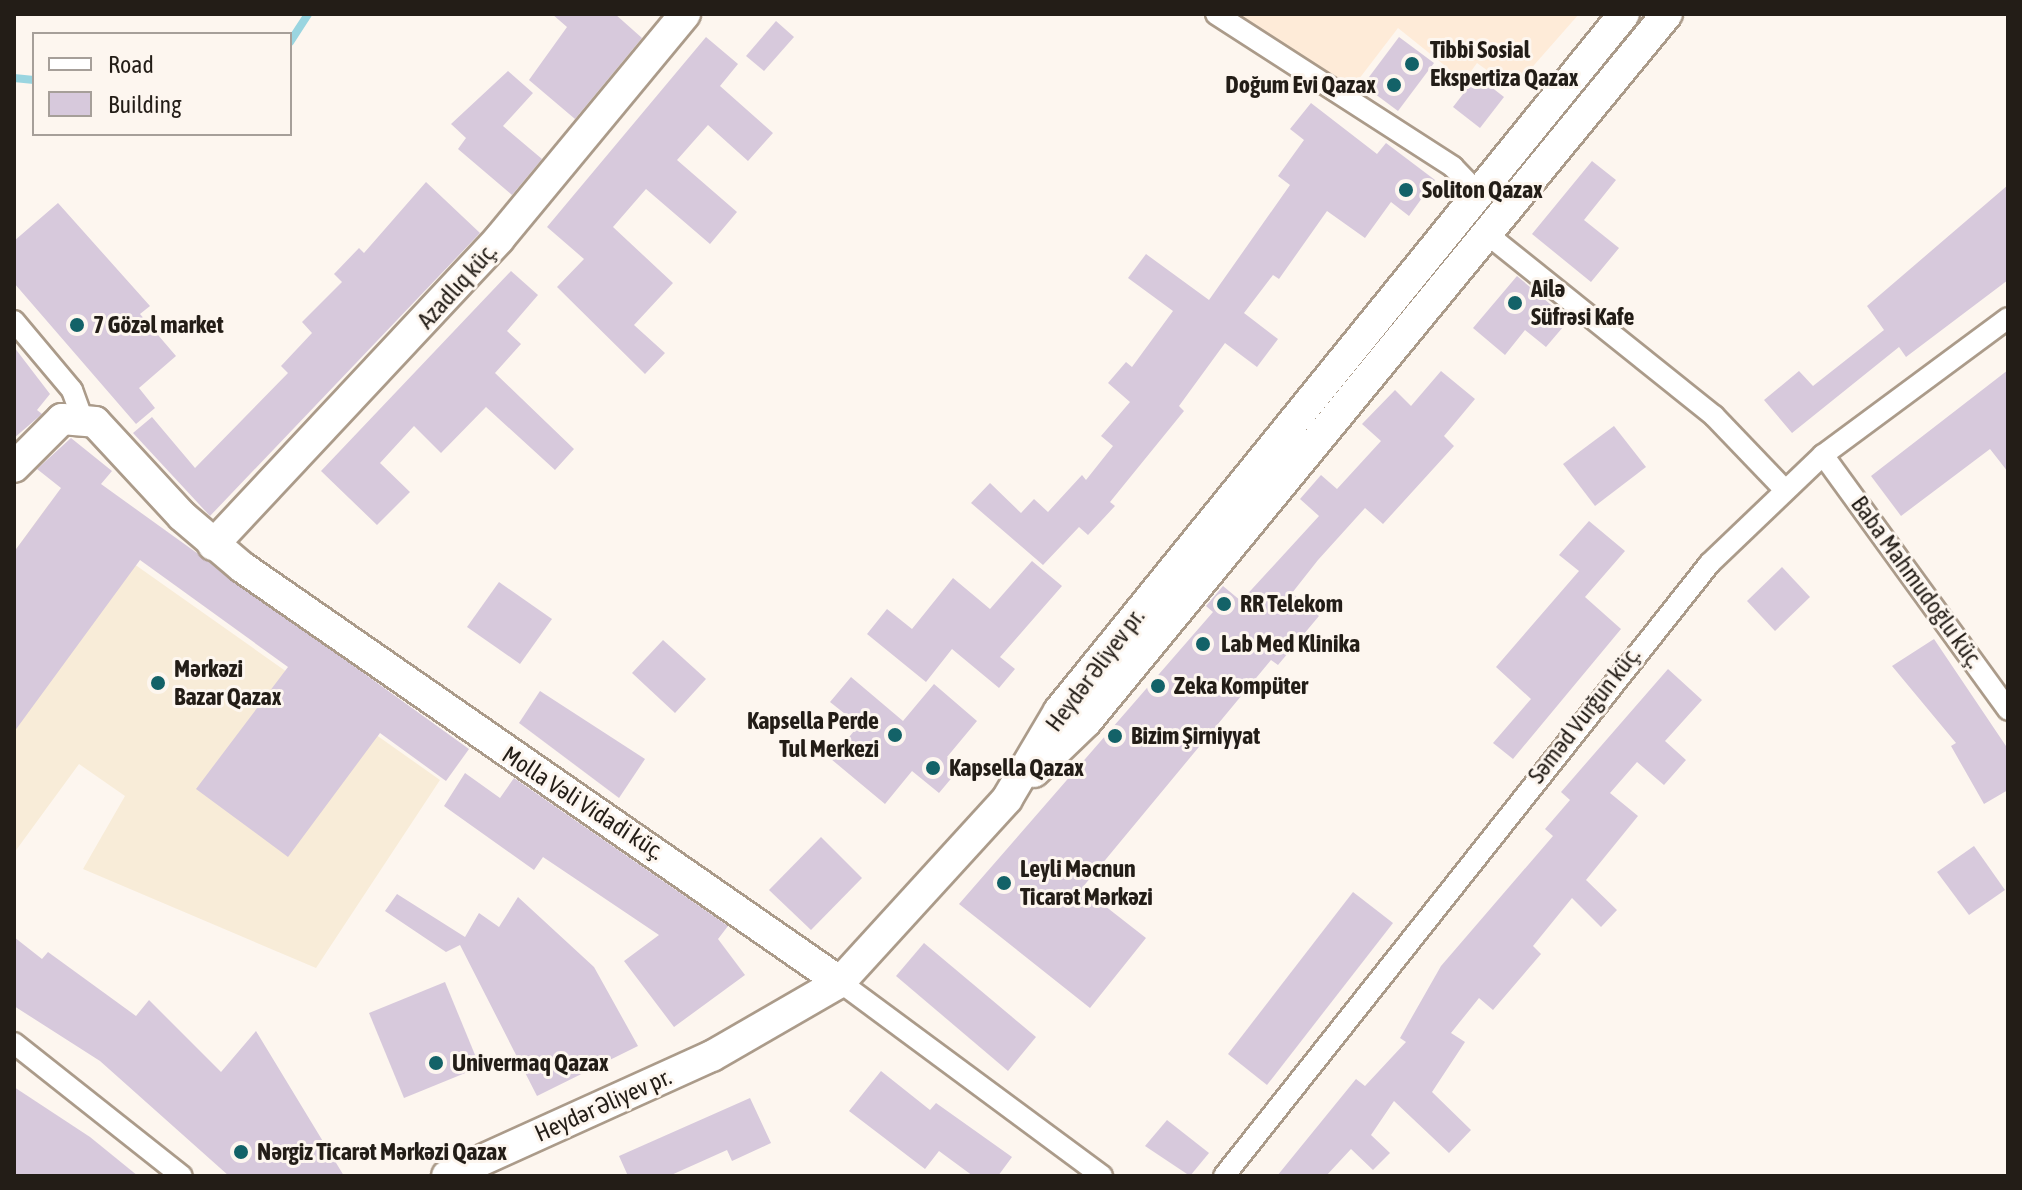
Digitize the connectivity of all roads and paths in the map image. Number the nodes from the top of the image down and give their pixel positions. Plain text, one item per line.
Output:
1 (685, 14) edge
2 (1216, 14) edge
3 (1624, 14) edge
4 (1667, 14) edge
5 (1478, 193) junction
6 (1496, 223) junction
7 (2008, 318) edge
8 (14, 321) edge
9 (81, 415) junction
10 (1823, 455) junction
11 (14, 467) edge
12 (1784, 489) junction
13 (213, 545) junction
14 (2008, 710) edge
15 (1007, 799) junction
16 (840, 982) junction
17 (14, 1043) edge
18 (182, 1176) edge
19 (447, 1176) edge
20 (1102, 1176) edge
21 (1224, 1176) edge

1 - 13 main road, Azadlıq küç.
2 - 5 street
3 - 5 main road, Heydər Əliyev pr.
4 - 6 main road
5 - 6 main road
5 - 15 main road, Heydər Əliyev pr.
6 - 12 street
6 - 15 main road
7 - 10 street, Səməd Vurğun küç.
8 - 9 street
9 - 11 main road
9 - 13 main road, Molla Vəli Vidadi küç.
10 - 12 street, Səməd Vurğun küç.
10 - 14 street, Baba Mahmudoğlu küç.
12 - 21 street, Səməd Vurğun küç.
13 - 16 main road, Molla Vəli Vidadi küç.
15 - 16 main road, Heydər Əliyev pr.
16 - 19 main road, Heydər Əliyev pr.
16 - 20 street, Molla Vəli Vidadi küç.
17 - 18 street

